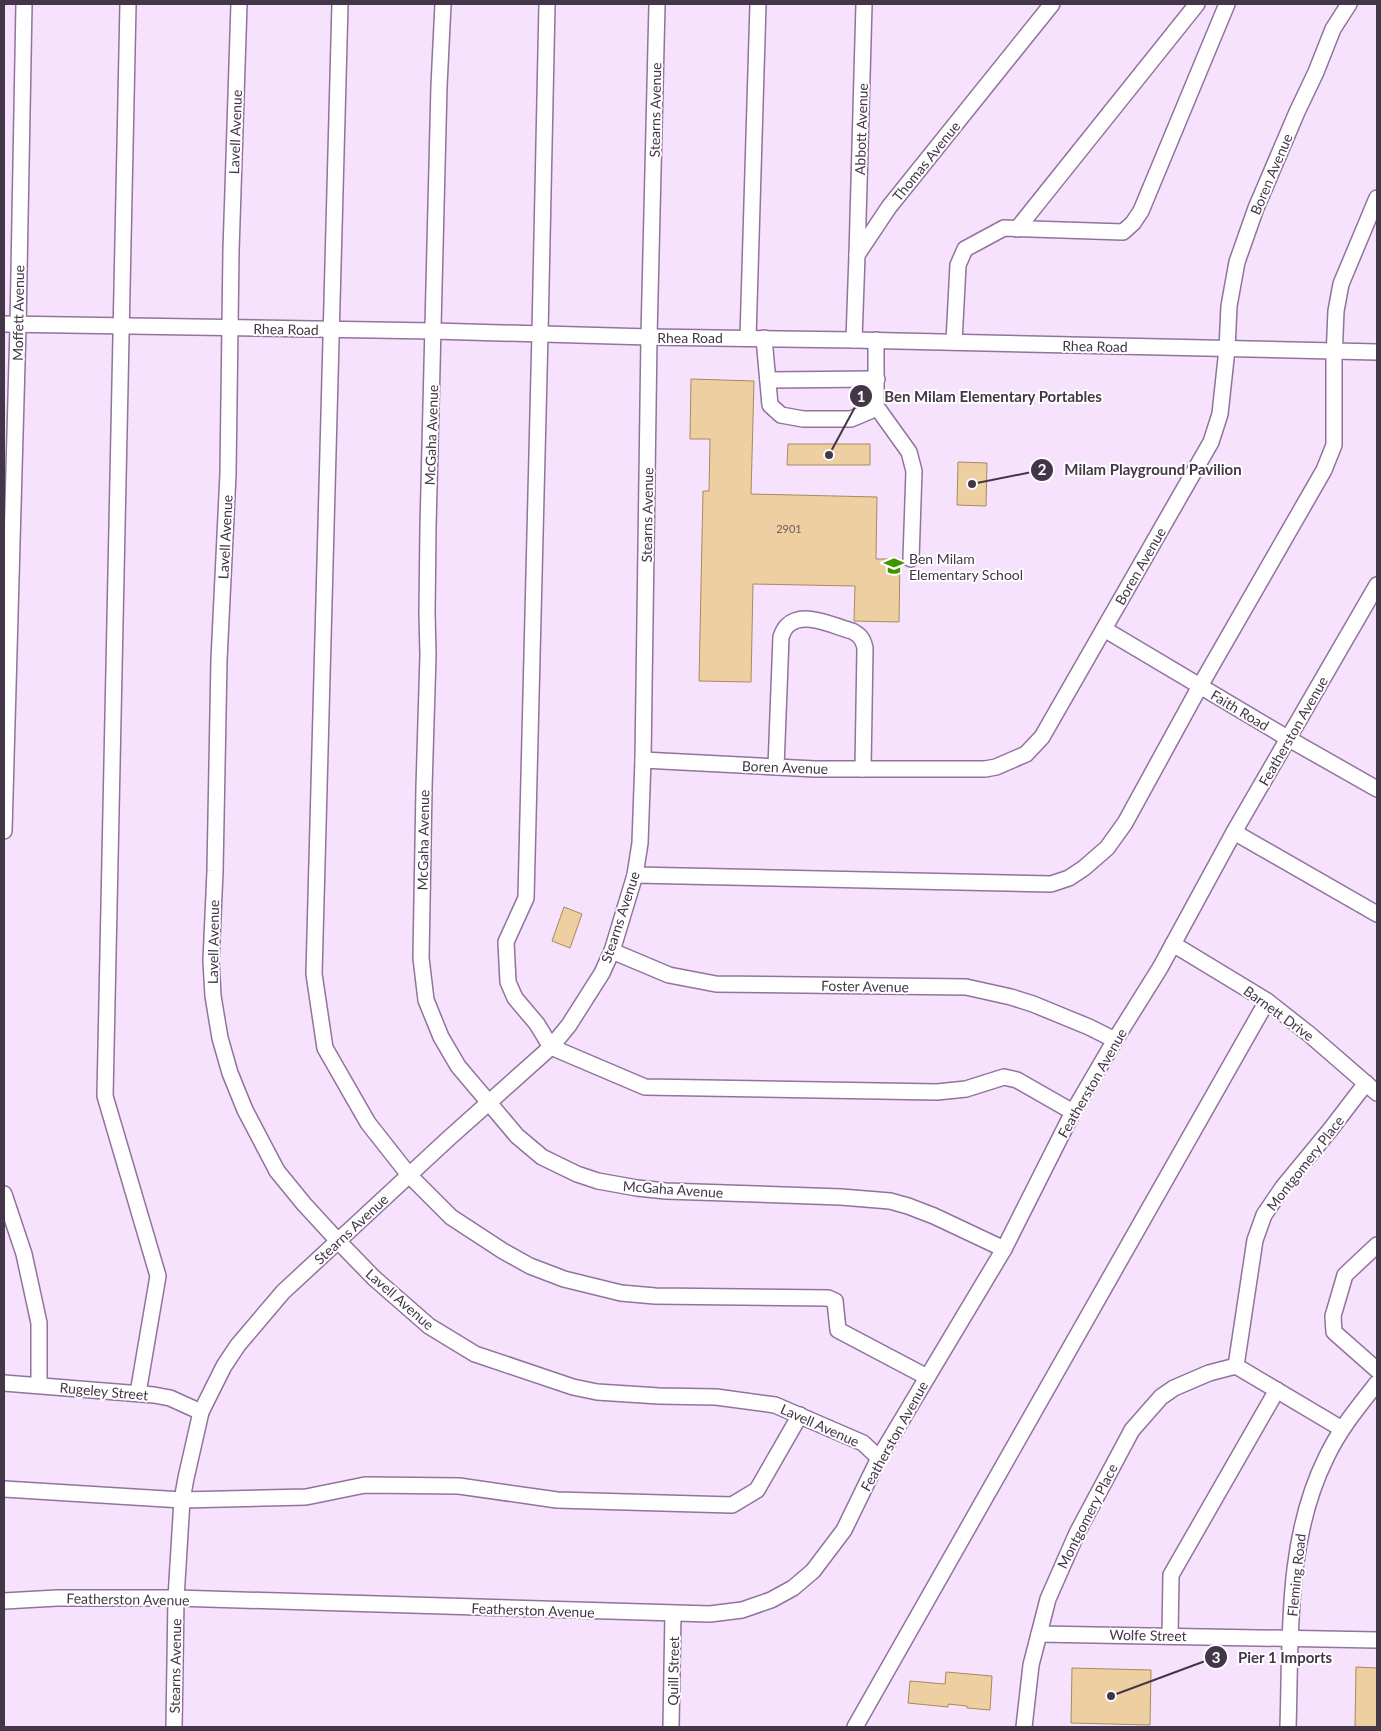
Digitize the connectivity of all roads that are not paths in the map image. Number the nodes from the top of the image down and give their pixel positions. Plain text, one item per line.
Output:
1 (24, 4) edge
2 (128, 4) edge
3 (239, 4) edge
4 (340, 4) edge
5 (443, 4) edge
6 (547, 4) edge
7 (657, 4) edge
8 (758, 4) edge
9 (864, 4) edge
10 (1052, 4) edge
11 (1197, 4) edge
12 (1227, 4) edge
13 (1349, 4) edge
14 (1377, 198) edge
15 (1017, 229) junction
16 (857, 255) junction
17 (11, 325) edge
18 (122, 326) junction
19 (231, 328) junction
20 (332, 329) junction
21 (433, 331) junction
22 (540, 334) junction
23 (649, 337) junction
24 (748, 338) junction
25 (764, 338) junction
26 (854, 340) junction
27 (876, 340) junction
28 (954, 342) junction
29 (1227, 349) junction
30 (1334, 351) junction
31 (1377, 352) edge
32 (768, 380) junction
33 (877, 380) junction
34 (876, 406) junction
35 (911, 560) dead end
36 (1377, 585) edge
37 (1104, 629) junction
38 (1200, 686) junction
39 (1289, 739) junction
40 (643, 760) junction
41 (776, 768) junction
42 (862, 769) junction
43 (1377, 788) edge
44 (4, 831) edge
45 (1234, 832) junction
46 (635, 874) junction
47 (1377, 914) edge
48 (1173, 944) junction
49 (612, 951) junction
50 (1267, 1001) junction
51 (1114, 1040) junction
52 (551, 1047) junction
53 (1372, 1088) edge
54 (489, 1104) junction
55 (1073, 1112) junction
56 (409, 1175) junction
57 (4, 1194) edge
58 (338, 1241) junction
59 (1377, 1245) edge
60 (1004, 1249) junction
61 (1236, 1366) junction
62 (1377, 1370) edge
63 (927, 1377) junction
64 (4, 1383) edge
65 (1377, 1383) edge
66 (39, 1385) junction
67 (1276, 1390) junction
68 (138, 1394) junction
69 (202, 1412) junction
70 (800, 1415) junction
71 (1342, 1429) junction
72 (879, 1458) junction
73 (4, 1489) edge
74 (182, 1500) junction
75 (176, 1598) junction
76 (4, 1600) edge
77 (673, 1614) junction
78 (1038, 1634) junction
79 (1170, 1636) junction
80 (1291, 1638) junction
81 (1377, 1640) edge
82 (174, 1727) edge
83 (672, 1727) edge
84 (855, 1727) edge
85 (1024, 1727) edge
86 (1288, 1727) edge

1 - 17 street, Moffett Avenue
2 - 18 street
3 - 19 street, Lavell Avenue
4 - 20 street
5 - 21 street, McGaha Avenue
6 - 22 street
7 - 23 street, Stearns Avenue
8 - 24 street
9 - 16 street, Abbott Avenue
10 - 16 street, Thomas Avenue
11 - 15 street
12 - 15 street
13 - 29 street, Boren Avenue
14 - 30 street
15 - 28 street
16 - 26 street
17 - 18 street, Rhea Road
17 - 44 street, Moffett Avenue
18 - 19 street, Rhea Road
18 - 68 street
19 - 20 street, Rhea Road
19 - 58 street, Lavell Avenue
20 - 21 street, Rhea Road
20 - 56 street
21 - 22 street, Rhea Road
21 - 54 street, McGaha Avenue
22 - 23 street, Rhea Road
22 - 52 street
23 - 24 street, Rhea Road
23 - 40 street, Stearns Avenue
24 - 25 street, Rhea Road
25 - 26 street, Rhea Road
25 - 32 street
26 - 27 street, Rhea Road
27 - 28 street, Rhea Road
27 - 33 street
28 - 29 street, Rhea Road
29 - 30 street, Rhea Road
29 - 37 street, Boren Avenue
30 - 31 street, Rhea Road
30 - 38 street
32 - 33 street
32 - 34 street
33 - 34 street
34 - 35 street
36 - 39 street, Featherston Avenue
37 - 38 street, Faith Road
37 - 42 street, Boren Avenue
38 - 39 street, Faith Road
38 - 46 street
39 - 43 street, Faith Road
39 - 45 street, Featherston Avenue
40 - 41 street, Boren Avenue
40 - 46 street, Stearns Avenue
41 - 42 street, Boren Avenue
41 - 42 street
45 - 47 street
45 - 48 street, Featherston Avenue
46 - 49 street, Stearns Avenue
48 - 50 street, Barnett Drive
48 - 51 street, Featherston Avenue
49 - 51 street, Foster Avenue
49 - 52 street, Stearns Avenue
50 - 53 street, Barnett Drive
50 - 84 street
51 - 55 street, Featherston Avenue
52 - 54 street, Stearns Avenue
52 - 55 street
53 - 61 street, Montgomery Place
54 - 56 street, Stearns Avenue
54 - 60 street, McGaha Avenue
55 - 60 street, Featherston Avenue
56 - 58 street, Stearns Avenue
56 - 63 street
57 - 66 street
58 - 69 street, Stearns Avenue
58 - 70 street, Lavell Avenue
59 - 62 street
60 - 63 street, Featherston Avenue
61 - 67 street
61 - 78 street, Montgomery Place
63 - 72 street, Featherston Avenue
64 - 66 street, Rugeley Street
65 - 71 street, Fleming Road
66 - 68 street, Rugeley Street
67 - 71 street
67 - 79 street
68 - 69 street, Rugeley Street
69 - 74 street, Stearns Avenue
70 - 72 street, Lavell Avenue
70 - 74 street
71 - 80 street, Fleming Road
72 - 77 street, Featherston Avenue
73 - 74 street
74 - 75 street, Stearns Avenue
75 - 76 street, Featherston Avenue
75 - 77 street, Featherston Avenue
75 - 82 street, Stearns Avenue
77 - 83 street, Quill Street
78 - 79 street, Wolfe Street
78 - 85 street, Montgomery Place
79 - 80 street, Wolfe Street
80 - 81 street, Wolfe Street
80 - 86 street, Fleming Road

